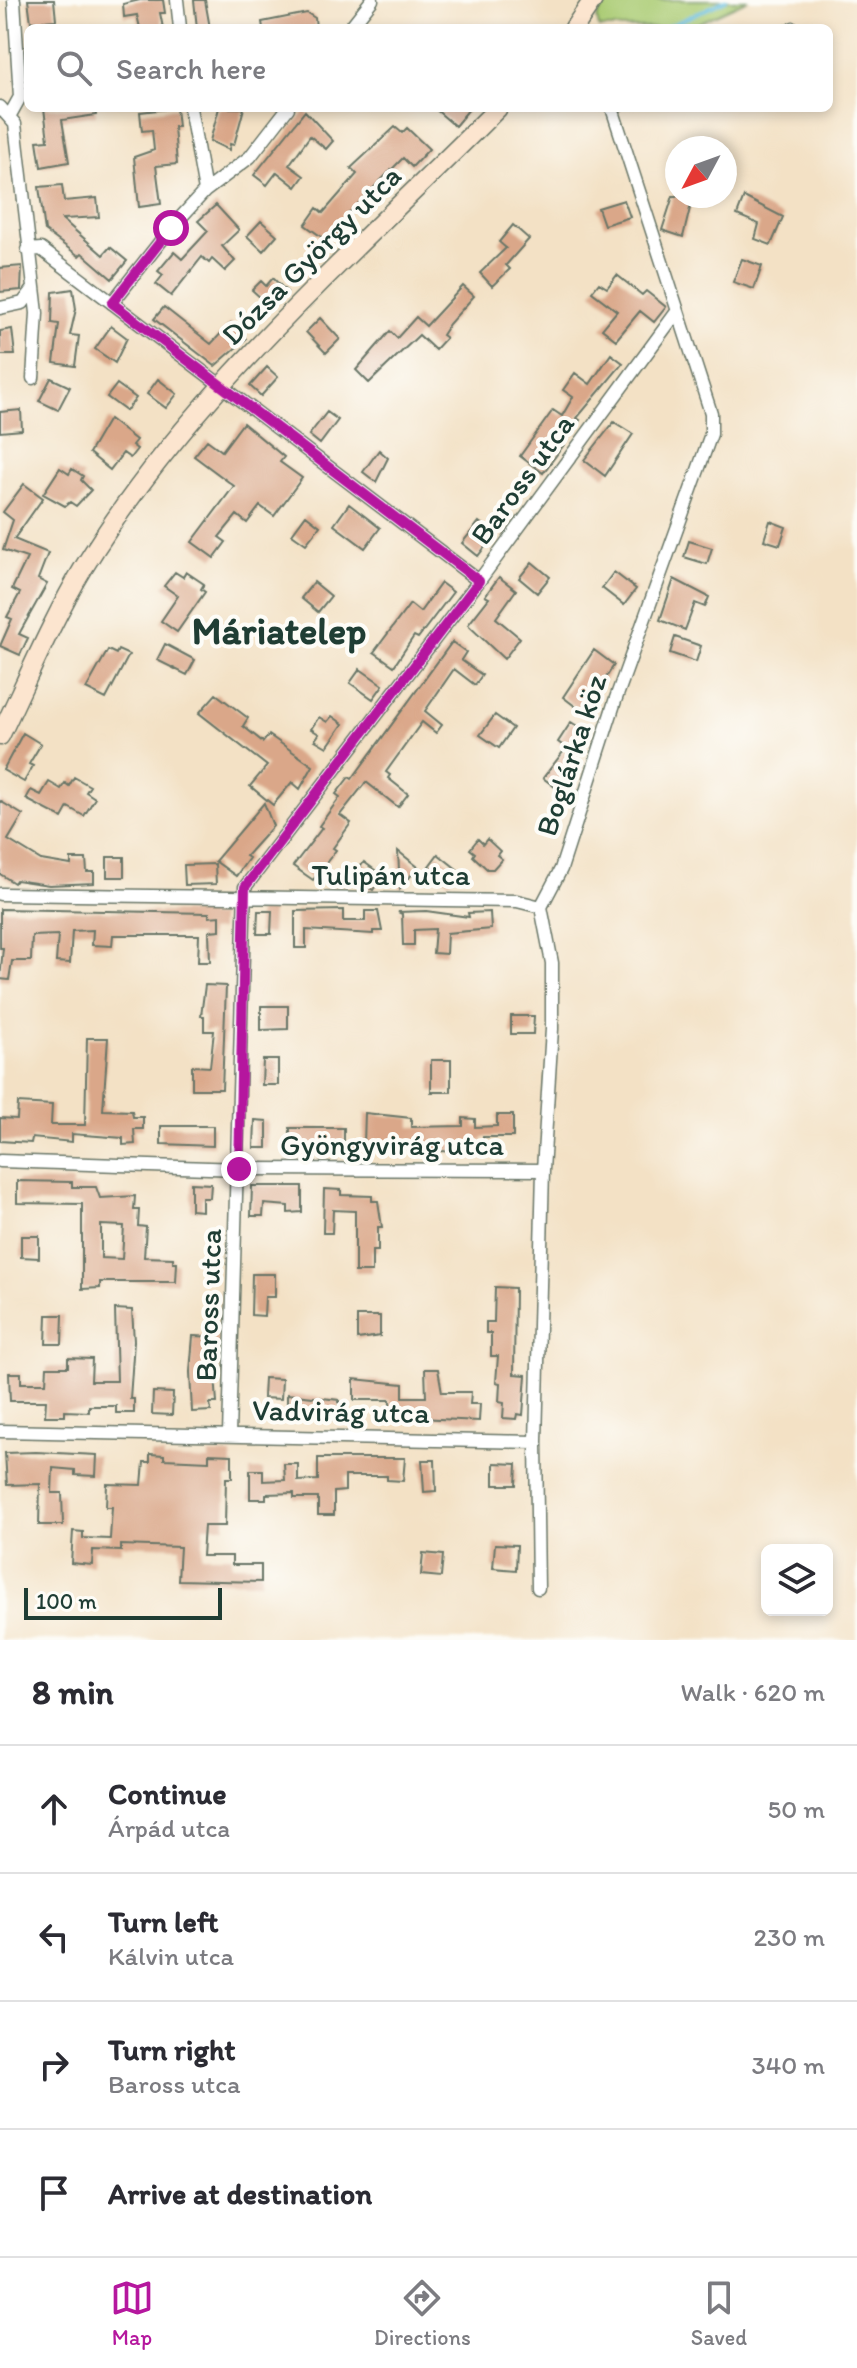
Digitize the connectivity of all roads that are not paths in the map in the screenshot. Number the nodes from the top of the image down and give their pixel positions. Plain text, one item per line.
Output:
1 (14, 0) edge
2 (177, 0) edge
3 (372, 0) edge
4 (180, 24) edge
5 (353, 24) edge
6 (5, 111) edge
7 (191, 112) edge
8 (285, 112) edge
9 (494, 112) edge
10 (613, 112) edge
11 (205, 191) junction
12 (28, 250) junction
13 (32, 291) junction
14 (112, 303) junction
15 (0, 308) edge
16 (676, 313) junction
17 (33, 378) dead end
18 (222, 384) junction
19 (479, 581) junction
20 (0, 736) edge
21 (0, 894) edge
22 (247, 899) junction
23 (541, 907) junction
24 (0, 1161) edge
25 (239, 1169) junction
26 (543, 1170) junction
27 (0, 1431) edge
28 (229, 1435) junction
29 (536, 1442) junction
30 (538, 1588) dead end

1 - 6 street
2 - 4 street
3 - 5 street
6 - 12 street
7 - 11 street
8 - 11 street
9 - 18 main road, Dózsa György utca
10 - 16 street, Boglárka köz
11 - 14 street
12 - 13 street
12 - 14 street
13 - 15 street
13 - 17 street
14 - 18 street
16 - 19 street, Baross utca
16 - 23 street, Boglárka köz
18 - 19 street
18 - 20 main road, Dózsa György utca
19 - 22 street, Baross utca
21 - 22 street, Tulipán utca
22 - 23 street, Tulipán utca
22 - 25 street, Baross utca
23 - 26 street
24 - 25 street, Gyöngyvirág utca
25 - 26 street, Gyöngyvirág utca
25 - 28 street, Baross utca
26 - 29 street
27 - 28 street, Vadvirág utca
28 - 29 street, Vadvirág utca
29 - 30 street

